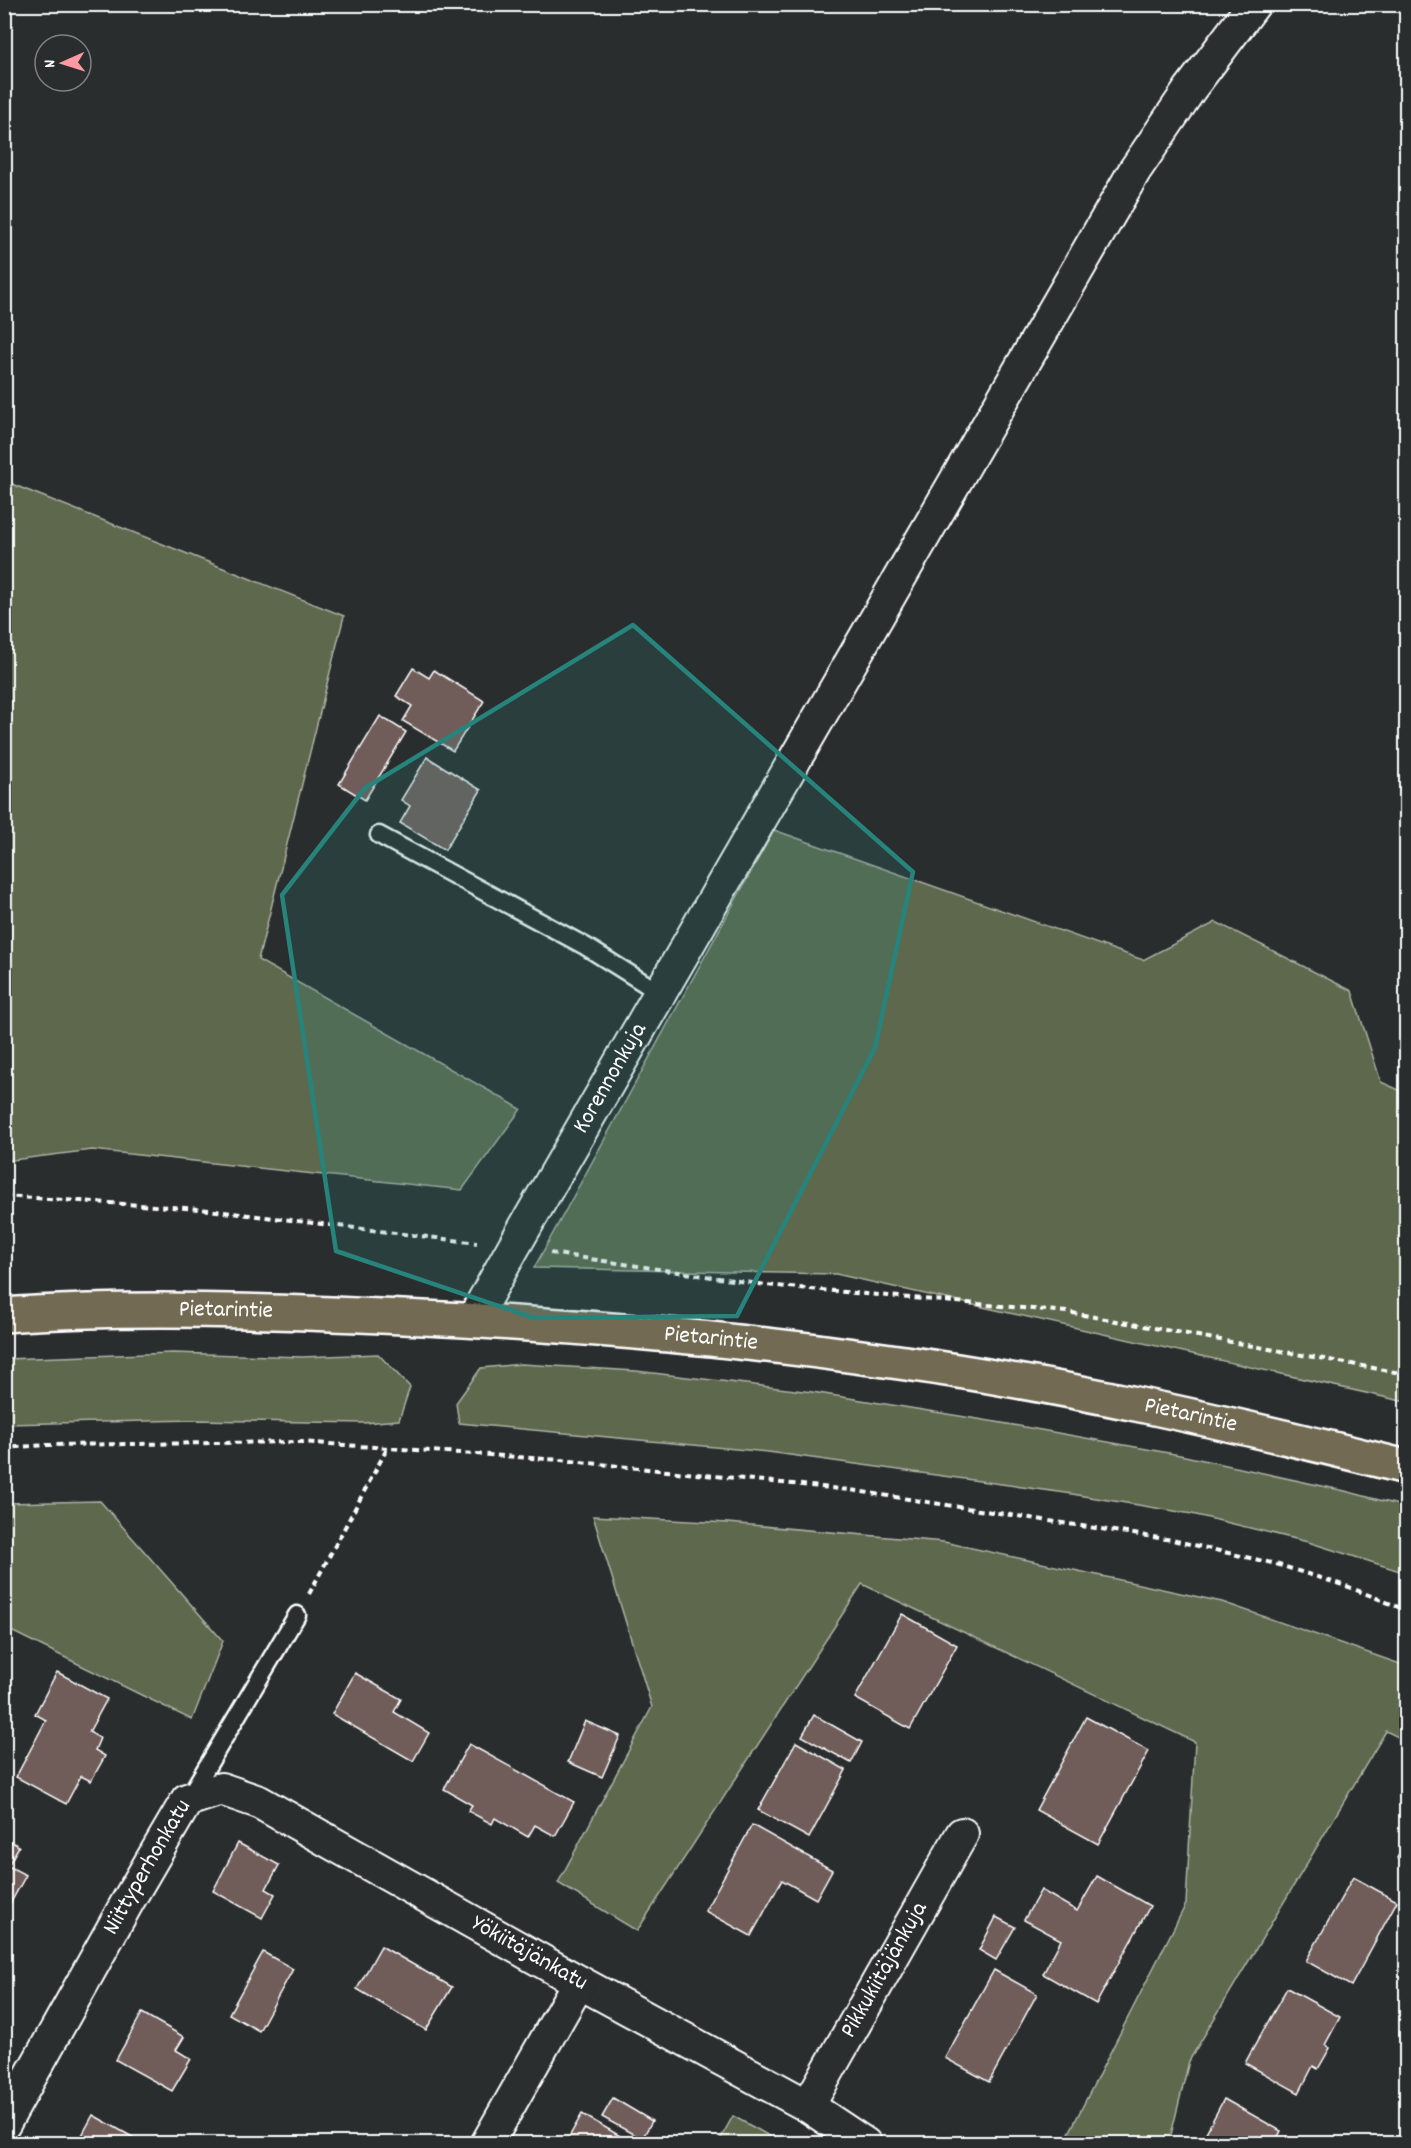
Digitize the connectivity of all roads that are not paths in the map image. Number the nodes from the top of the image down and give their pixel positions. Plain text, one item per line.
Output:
1 (1254, 4) edge
2 (380, 835) dead end
3 (660, 993) junction
4 (4, 1315) edge
5 (473, 1320) junction
6 (1407, 1467) edge
7 (297, 1615) road end
8 (187, 1800) junction
9 (962, 1834) dead end
10 (579, 1982) junction
11 (808, 2106) junction
12 (4, 2124) edge
13 (488, 2144) edge
14 (865, 2144) edge

1 - 3 street, Korennonkuja
2 - 3 lane
3 - 5 street, Korennonkuja
4 - 5 main road, Pietarintie
5 - 6 main road, Pietarintie
7 - 8 lane, Niittyperhonkatu
8 - 10 street, Yökiitäjänkatu
8 - 12 street, Niittyperhonkatu
9 - 11 street, Pikkukiitäjänkuja
10 - 11 street, Yökiitäjänkatu
10 - 13 street
11 - 14 street, Yökiitäjänkatu

